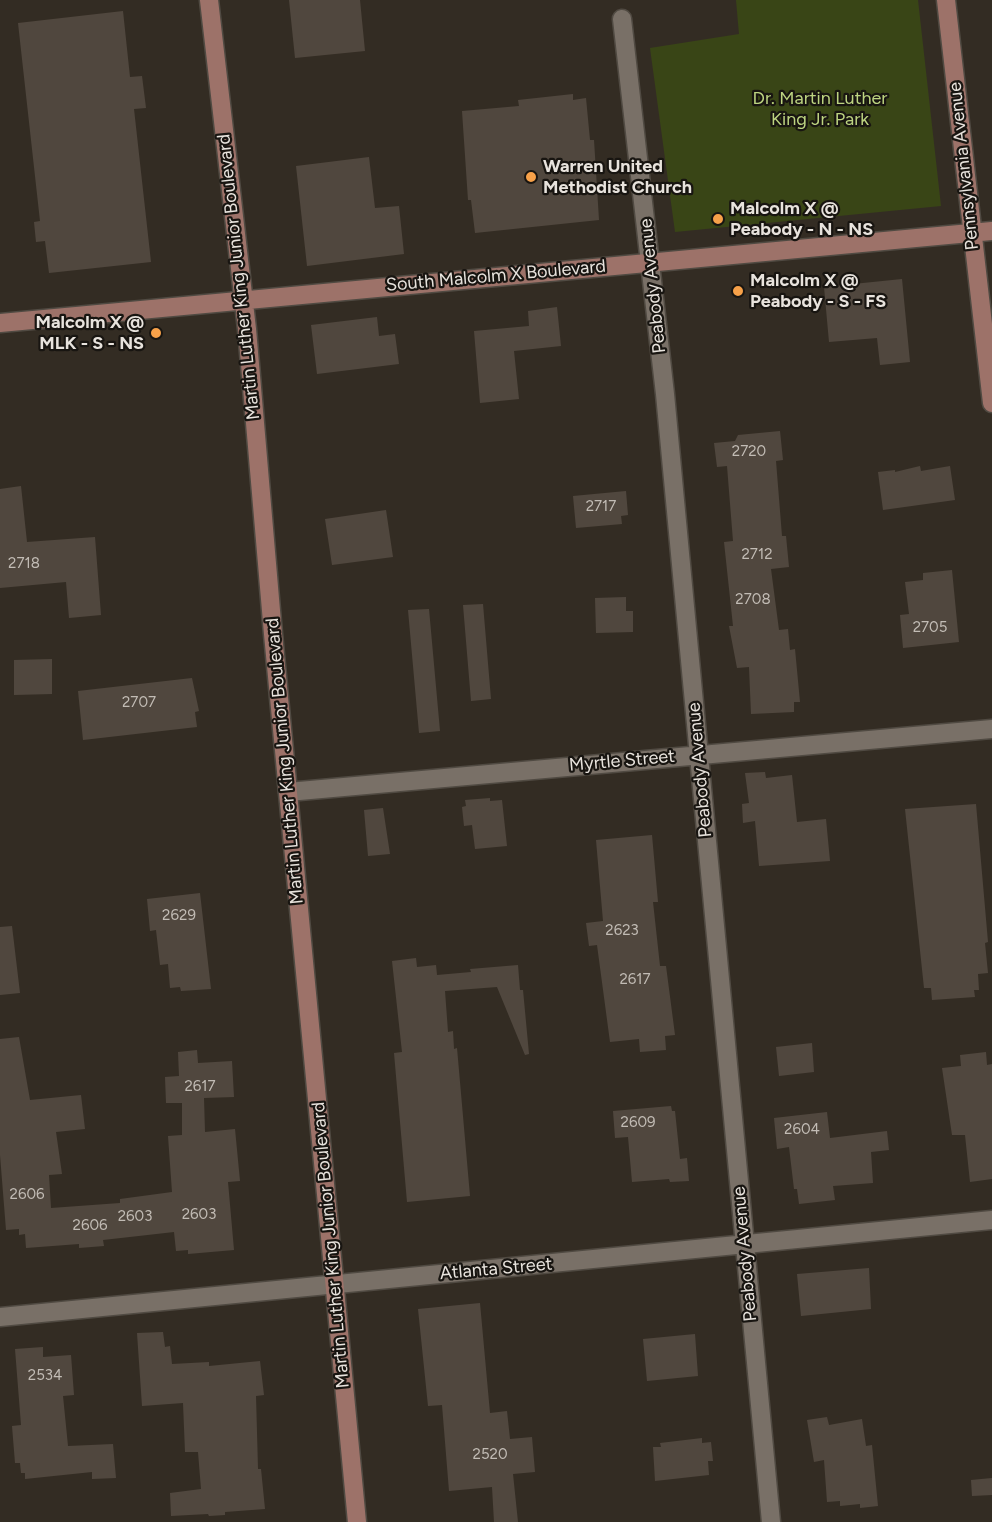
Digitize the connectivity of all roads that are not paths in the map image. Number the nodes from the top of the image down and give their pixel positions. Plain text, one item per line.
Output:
1 (208, 0) edge
2 (946, 0) edge
3 (622, 19) dead end
4 (992, 231) edge
5 (971, 233) junction
6 (651, 261) junction
7 (244, 301) junction
8 (0, 322) edge
9 (992, 403) edge
10 (992, 729) edge
11 (699, 754) junction
12 (288, 792) junction
13 (992, 1220) edge
14 (745, 1245) junction
15 (336, 1285) junction
16 (0, 1317) edge
17 (357, 1522) edge
18 (771, 1522) edge

1 - 7 main road, Martin Luther King Junior Boulevard
2 - 5 main road, Pennsylvania Avenue
3 - 6 street, Peabody Avenue
4 - 5 main road, South Malcolm X Boulevard
5 - 6 main road, South Malcolm X Boulevard
5 - 9 main road, Pennsylvania Avenue
6 - 7 main road, South Malcolm X Boulevard
6 - 11 street, Peabody Avenue
7 - 8 main road, South Malcolm X Boulevard
7 - 12 main road, Martin Luther King Junior Boulevard
10 - 11 street, Myrtle Street
11 - 12 street, Myrtle Street
11 - 14 street, Peabody Avenue
12 - 15 main road, Martin Luther King Junior Boulevard
13 - 14 street, Atlanta Street
14 - 15 street, Atlanta Street
14 - 18 street, Peabody Avenue
15 - 16 street, Atlanta Street
15 - 17 main road, Martin Luther King Junior Boulevard

